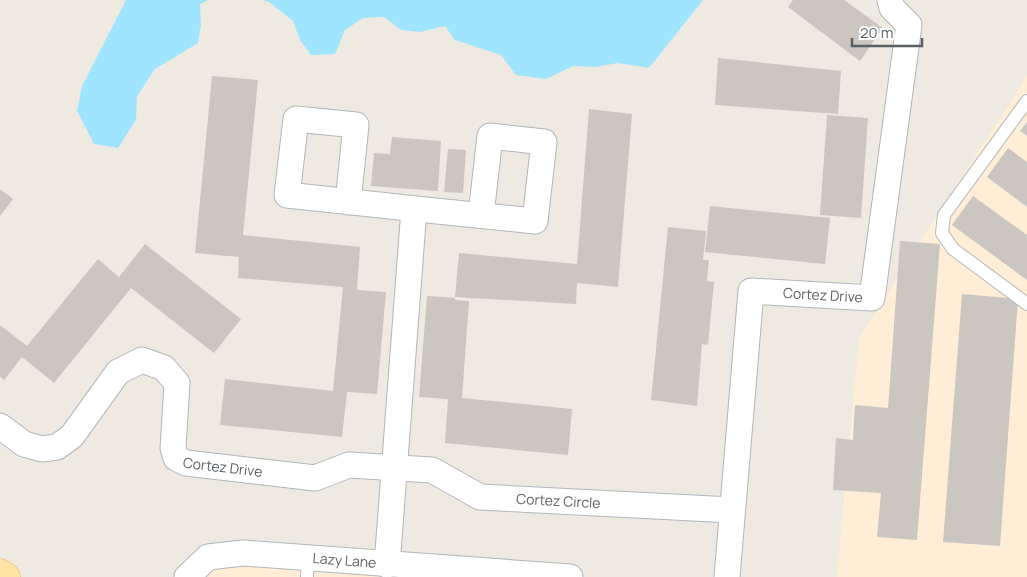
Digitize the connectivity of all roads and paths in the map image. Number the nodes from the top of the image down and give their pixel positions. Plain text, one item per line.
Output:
1 (890, 0) edge
2 (1027, 101) edge
3 (348, 202) dead end
4 (414, 209) junction
5 (481, 216) dead end
6 (1027, 304) edge
7 (0, 426) edge
8 (393, 469) junction
9 (732, 510) junction
10 (387, 565) junction
11 (308, 568) edge
12 (0, 572) edge
13 (6, 577) edge
14 (187, 577) edge
15 (570, 577) edge
16 (727, 577) edge

1 - 9 street, Cortez Drive
2 - 6 lane
3 - 4 street
4 - 5 street
4 - 8 street
7 - 8 street, Cortez Drive
8 - 9 street, Cortez Circle
8 - 10 street
9 - 16 street, Cortez Drive
10 - 11 street, Lazy Lane
10 - 15 street, Lazy Lane
11 - 14 street, Lazy Lane
12 - 13 main road

